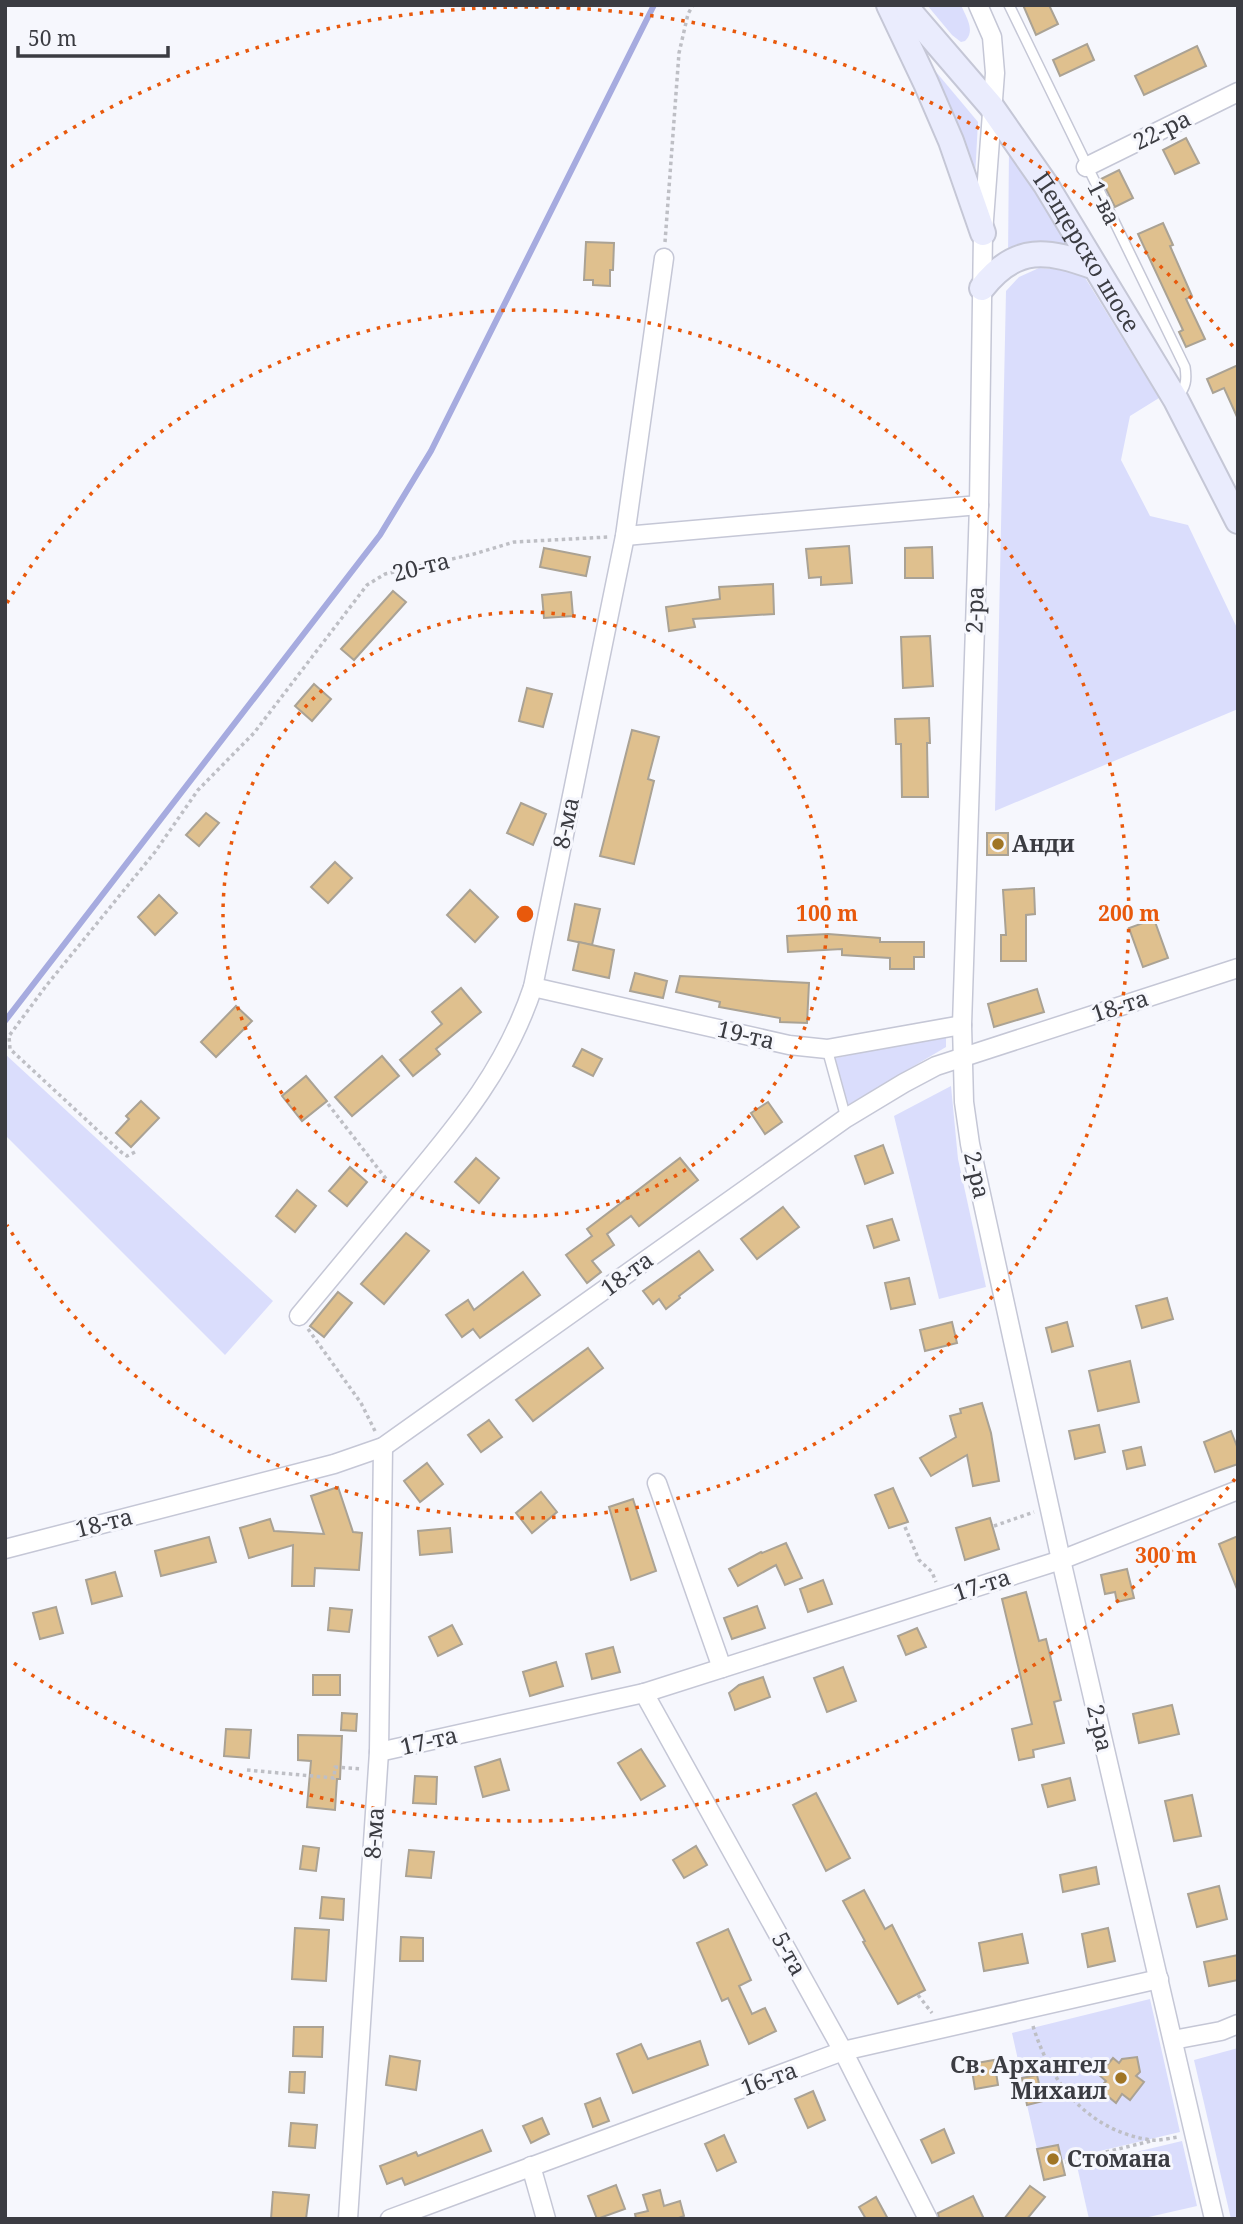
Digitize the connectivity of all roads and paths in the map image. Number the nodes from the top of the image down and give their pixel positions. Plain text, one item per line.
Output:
1 (693, 5) edge
2 (889, 5) edge
3 (904, 5) edge
4 (978, 5) edge
5 (1009, 5) edge
6 (1238, 92) edge
7 (991, 106) junction
8 (1086, 167) junction
9 (983, 233) junction
10 (664, 257) joint
11 (1096, 267) junction
12 (982, 288) junction
13 (1176, 400) junction
14 (979, 505) junction
15 (1238, 521) edge
16 (625, 536) junction
17 (1238, 968) edge
18 (533, 987) junction
19 (962, 1024) junction
20 (827, 1049) junction
21 (962, 1057) junction
22 (328, 1104) dead end
23 (846, 1118) junction
24 (135, 1152) dead end
25 (399, 1195) junction
26 (299, 1316) joint
27 (383, 1447) junction
28 (657, 1483) dead end
29 (1238, 1490) edge
30 (1049, 1507) junction
31 (994, 1526) dead end
32 (905, 1527) dead end
33 (5, 1549) edge
34 (1061, 1560) junction
35 (939, 1599) junction
36 (722, 1668) junction
37 (644, 1693) junction
38 (378, 1760) junction
39 (247, 1770) dead end
40 (1159, 1979) junction
41 (1027, 2010) junction
42 (1238, 2024) edge
43 (1173, 2040) junction
44 (843, 2051) junction
45 (1194, 2134) junction
46 (1153, 2141) junction
47 (1065, 2162) dead end
48 (531, 2166) junction
49 (348, 2219) edge
50 (390, 2219) edge
51 (546, 2219) edge
52 (929, 2219) edge
53 (1214, 2219) edge

1 - 10 path
2 - 9 main road
3 - 7 main road, Пещерско шосе
4 - 7 street, 2-ра
5 - 8 lane, 1-ва
6 - 8 street, 22-ра
7 - 9 street, 2-ра
7 - 11 main road, Пещерско шосе
8 - 13 lane, 1-ва
9 - 12 street, 2-ра
10 - 16 street, 8-ма
11 - 12 main road
11 - 13 main road, Пещерско шосе
12 - 14 street, 2-ра
13 - 15 main road, Пещерско шосе
14 - 16 street
14 - 19 street, 2-ра
16 - 18 street, 8-ма
16 - 24 path, 20-та
17 - 21 street, 18-та
18 - 20 street, 19-та
18 - 25 street, 8-ма
19 - 20 street, 19-та
19 - 21 street, 2-ра
20 - 23 lane
21 - 23 street, 18-та
21 - 30 street, 2-ра
22 - 25 path
23 - 27 street, 18-та
25 - 26 street, 8-ма
26 - 27 path
27 - 33 street, 18-та
27 - 38 street, 8-ма
28 - 36 street
29 - 34 street, 17-та
30 - 31 path
30 - 34 street, 2-ра
32 - 35 path
34 - 35 street, 17-та
34 - 40 street, 2-ра
35 - 36 street, 17-та
36 - 37 street, 17-та
37 - 38 street, 17-та
37 - 44 street, 5-та
38 - 39 path
38 - 49 street, 8-ма
40 - 41 street, 16-та
40 - 43 street, 2-ра
41 - 44 street, 16-та
41 - 46 path
42 - 43 street
43 - 45 street, 2-ра
44 - 48 street, 16-та
44 - 52 street, 5-та
45 - 46 path
45 - 53 street, 2-ра
46 - 47 path
48 - 50 street, 16-та
48 - 51 street

